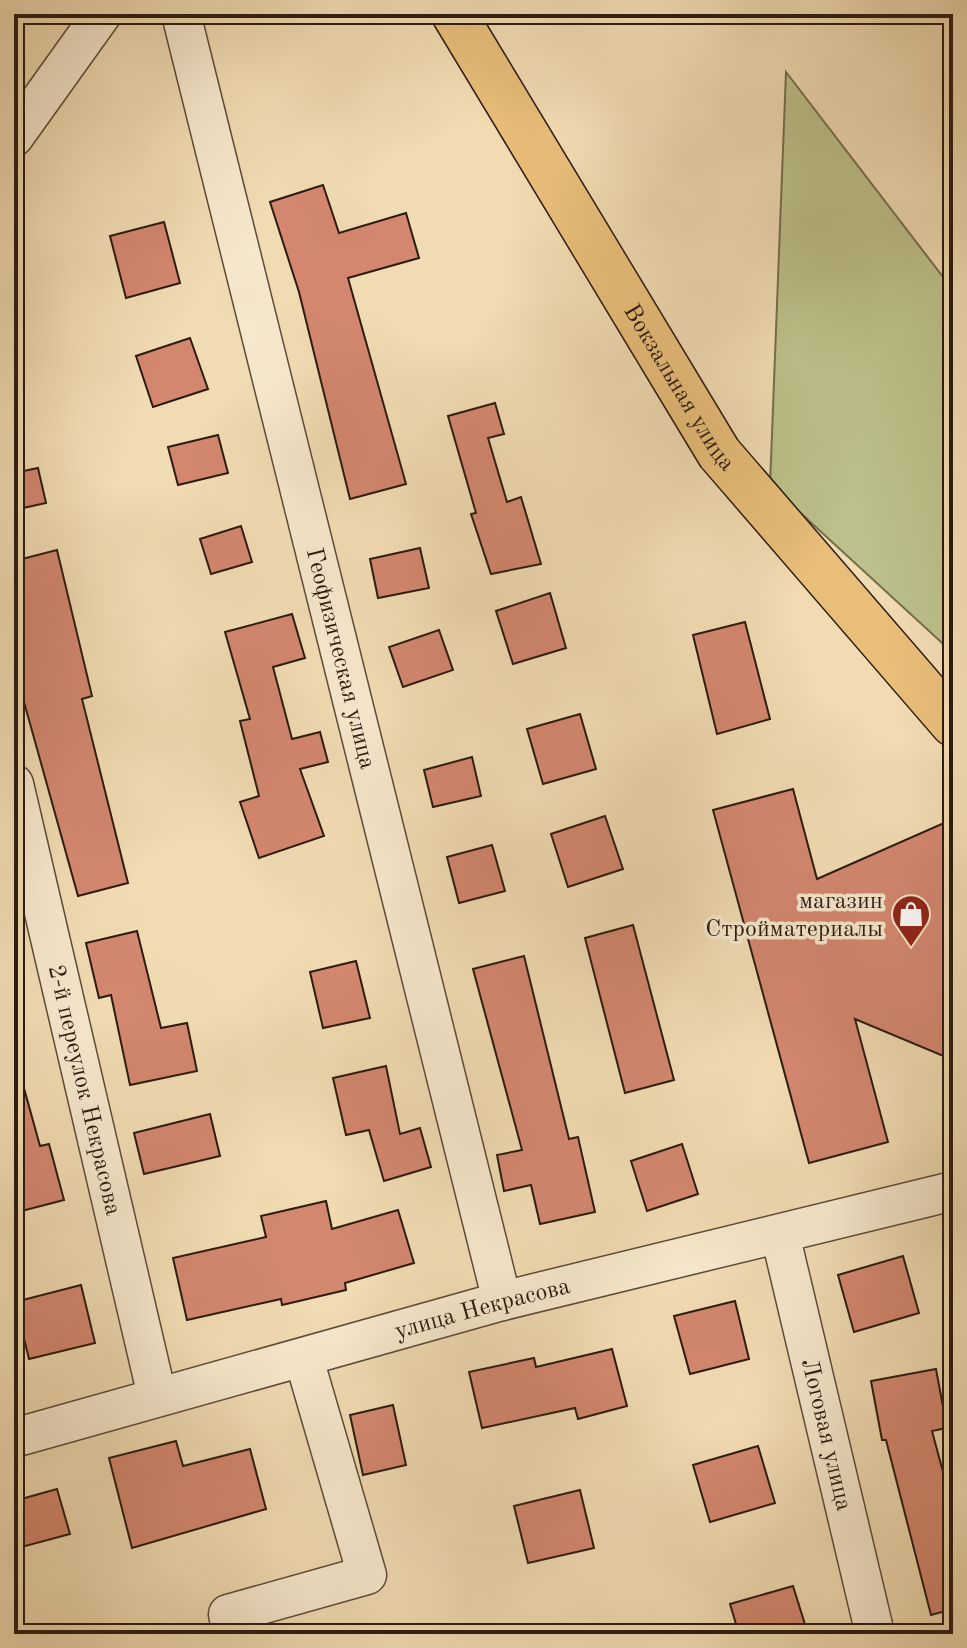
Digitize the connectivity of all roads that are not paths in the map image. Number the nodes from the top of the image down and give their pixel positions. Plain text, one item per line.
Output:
1 (102, 14) edge
2 (181, 14) edge
3 (454, 14) edge
4 (14, 137) edge
5 (953, 724) edge
6 (14, 784) edge
7 (953, 1191) edge
8 (780, 1234) junction
9 (502, 1301) junction
10 (304, 1359) junction
11 (157, 1396) junction
12 (14, 1438) edge
13 (232, 1634) edge
14 (875, 1634) edge

1 - 4 street
2 - 9 street, Геофизическая улица
3 - 5 main road, Вокзальная улица
6 - 11 street, 2-й переулок Некрасова
7 - 8 street, улица Некрасова
8 - 9 street, улица Некрасова
8 - 14 street, Логовая улица
9 - 10 street, улица Некрасова
10 - 11 street, улица Некрасова
10 - 13 street
11 - 12 street, улица Некрасова

